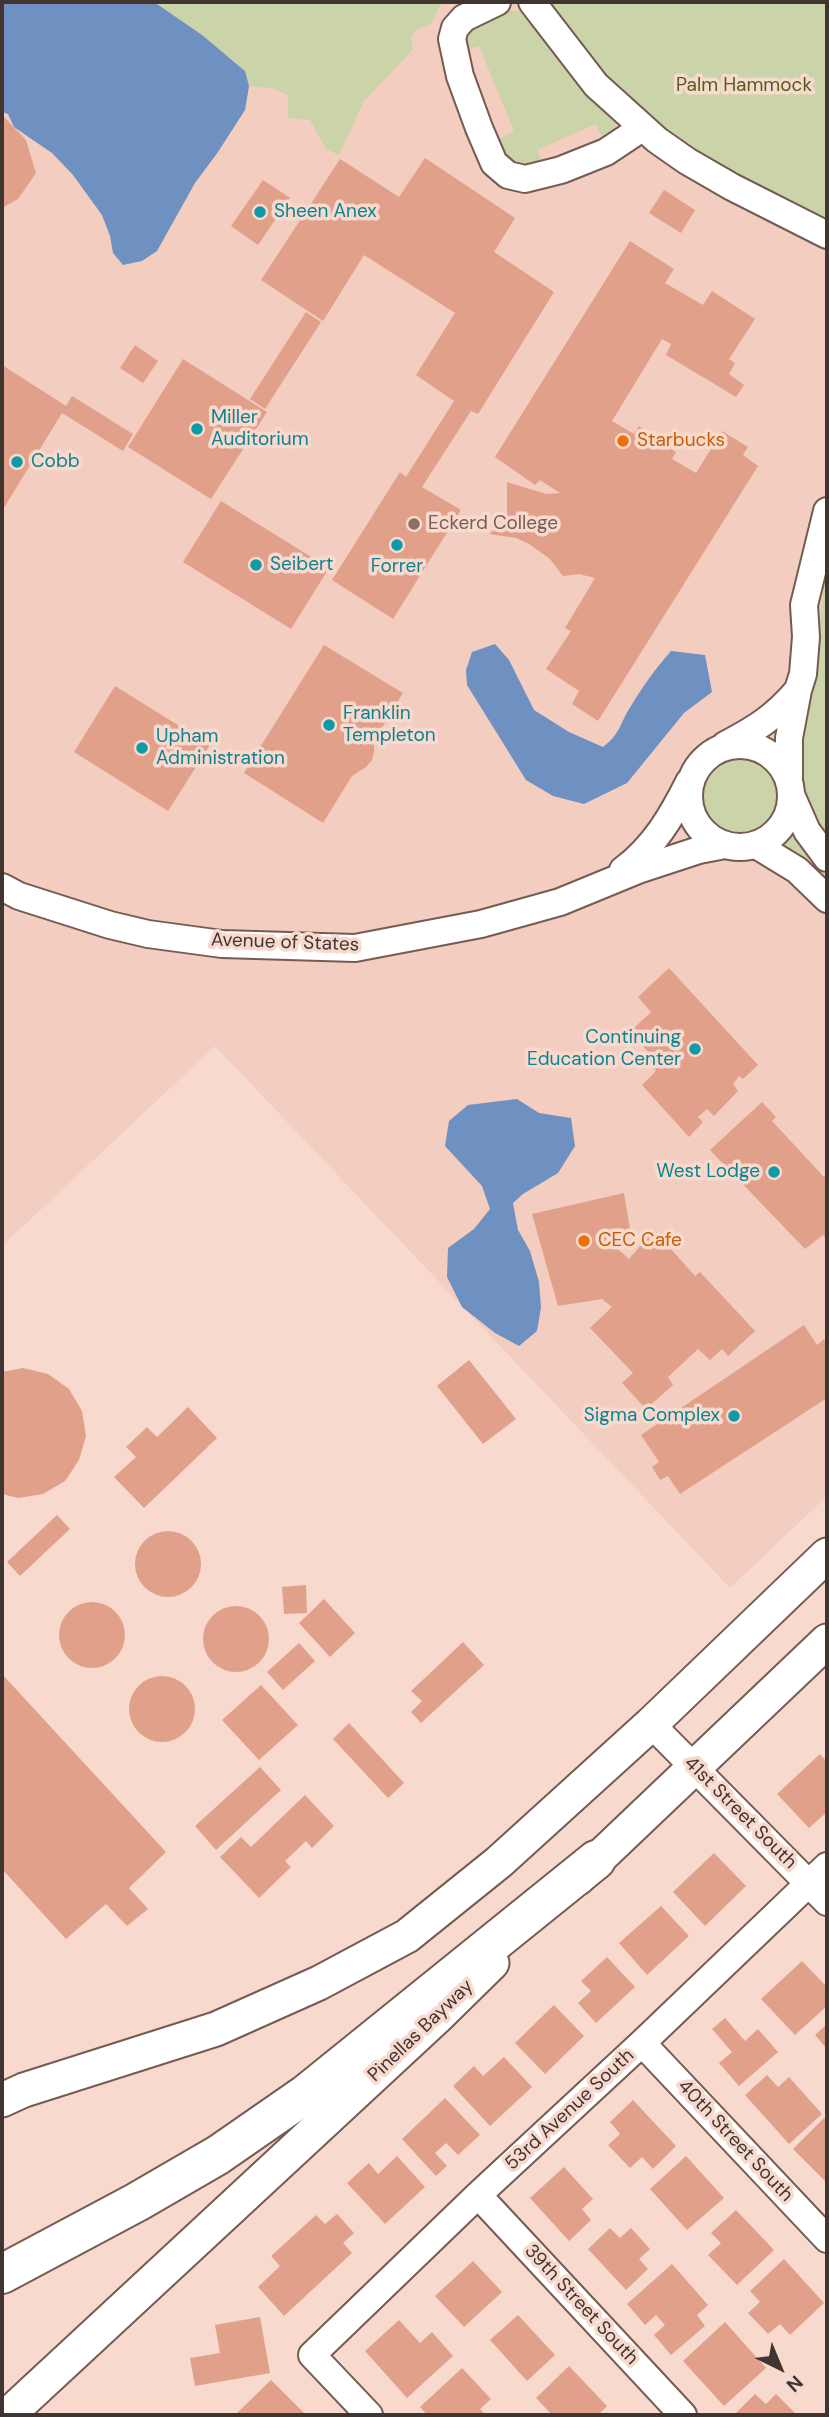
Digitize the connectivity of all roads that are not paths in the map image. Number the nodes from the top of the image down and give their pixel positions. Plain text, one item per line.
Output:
1 (497, 2) edge
2 (532, 2) edge
3 (642, 128) junction
4 (827, 235) edge
5 (827, 511) edge
6 (798, 690) junction
7 (722, 747) junction
8 (692, 776) junction
9 (790, 787) junction
10 (725, 845) junction
11 (756, 845) junction
12 (827, 858) edge
13 (608, 882) junction
14 (2, 887) edge
15 (827, 899) edge
16 (827, 1555) edge
17 (827, 1641) edge
18 (651, 1724) junction
19 (695, 1767) junction
20 (596, 1860) junction
21 (818, 1874) edge
22 (827, 1902) edge
23 (642, 2043) junction
24 (2, 2100) edge
25 (478, 2195) junction
26 (827, 2239) edge
27 (2, 2274) edge
28 (8, 2415) edge
29 (369, 2415) edge
30 (683, 2415) edge

1 - 3 street
2 - 3 street
3 - 4 street
5 - 6 street
6 - 7 street
6 - 9 street
7 - 8 street
7 - 9 street
8 - 10 street
8 - 13 street, Avenue of States
9 - 11 street
9 - 12 street
10 - 11 street
10 - 13 street, Avenue of States
11 - 15 street
13 - 14 street, Avenue of States
16 - 18 main road
17 - 19 main road, Pinellas Bayway
18 - 19 street, 41st Street South
18 - 24 main road
19 - 20 main road, Pinellas Bayway
19 - 21 street, 41st Street South
20 - 27 highway
20 - 28 main road, Pinellas Bayway
21 - 22 street, 41st Street South
21 - 23 street, 53rd Avenue South
23 - 25 street, 53rd Avenue South
23 - 26 street, 40th Street South
25 - 29 street, 53rd Avenue South
25 - 30 street, 39th Street South

